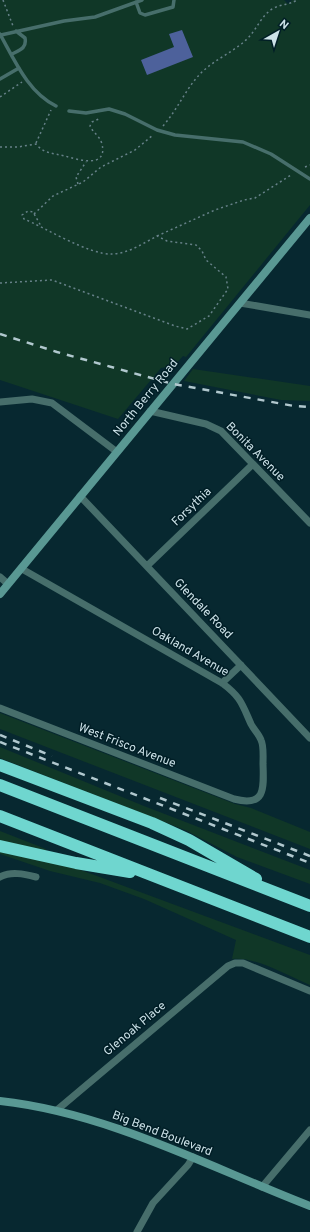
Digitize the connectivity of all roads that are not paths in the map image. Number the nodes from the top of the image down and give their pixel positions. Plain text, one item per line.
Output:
1 (142, 0) edge
2 (174, 0) edge
3 (136, 2) junction
4 (16, 31) junction
5 (0, 35) edge
6 (12, 54) junction
7 (19, 68) junction
8 (0, 79) edge
9 (55, 106) road end
10 (69, 111) dead end
11 (310, 179) edge
12 (310, 218) edge
13 (240, 303) junction
14 (310, 316) edge
15 (0, 402) edge
16 (150, 411) junction
17 (117, 452) junction
18 (253, 464) junction
19 (80, 496) junction
20 (310, 523) edge
21 (147, 566) junction
22 (22, 569) junction
23 (0, 577) edge
24 (8, 584) junction
25 (0, 594) edge
26 (241, 664) junction
27 (222, 682) junction
28 (0, 708) edge
29 (310, 738) edge
30 (0, 765) edge
31 (0, 785) edge
32 (247, 802) joint
33 (0, 816) edge
34 (0, 846) edge
35 (156, 876) junction
36 (0, 877) edge
37 (36, 877) dead end
38 (290, 898) junction
39 (310, 906) edge
40 (310, 937) edge
41 (310, 991) edge
42 (0, 1102) edge
43 (56, 1110) junction
44 (310, 1130) edge
45 (192, 1157) junction
46 (262, 1187) junction
47 (310, 1206) edge
48 (137, 1232) edge

1 - 3 lane
2 - 3 lane
3 - 4 lane
4 - 5 lane
4 - 6 lane
5 - 6 lane
6 - 7 lane
7 - 8 lane
7 - 9 lane
10 - 11 lane
12 - 13 main road, North Berry Road
13 - 14 street
13 - 16 main road, North Berry Road
15 - 17 street
16 - 17 main road, North Berry Road
16 - 18 street, Bonita Avenue
17 - 19 main road, North Berry Road
18 - 20 street, Bonita Avenue
18 - 21 street, Forsythia
19 - 21 street, Glendale Road
19 - 22 main road, North Berry Road
21 - 26 street, Glendale Road
22 - 24 main road, North Berry Road
22 - 27 street, Oakland Avenue
23 - 24 street
24 - 25 main road, North Berry Road
26 - 27 street
26 - 29 street, Glendale Road
27 - 32 street, Oakland Avenue
28 - 32 street, West Frisco Avenue
30 - 38 highway
31 - 38 highway
33 - 35 highway
34 - 35 highway
35 - 40 highway
36 - 37 street
38 - 39 highway
41 - 43 street, Glenoak Place
42 - 43 main road, Big Bend Boulevard
43 - 45 main road, Big Bend Boulevard
44 - 46 street
45 - 46 main road, Big Bend Boulevard
45 - 48 street
46 - 47 main road, Big Bend Boulevard

